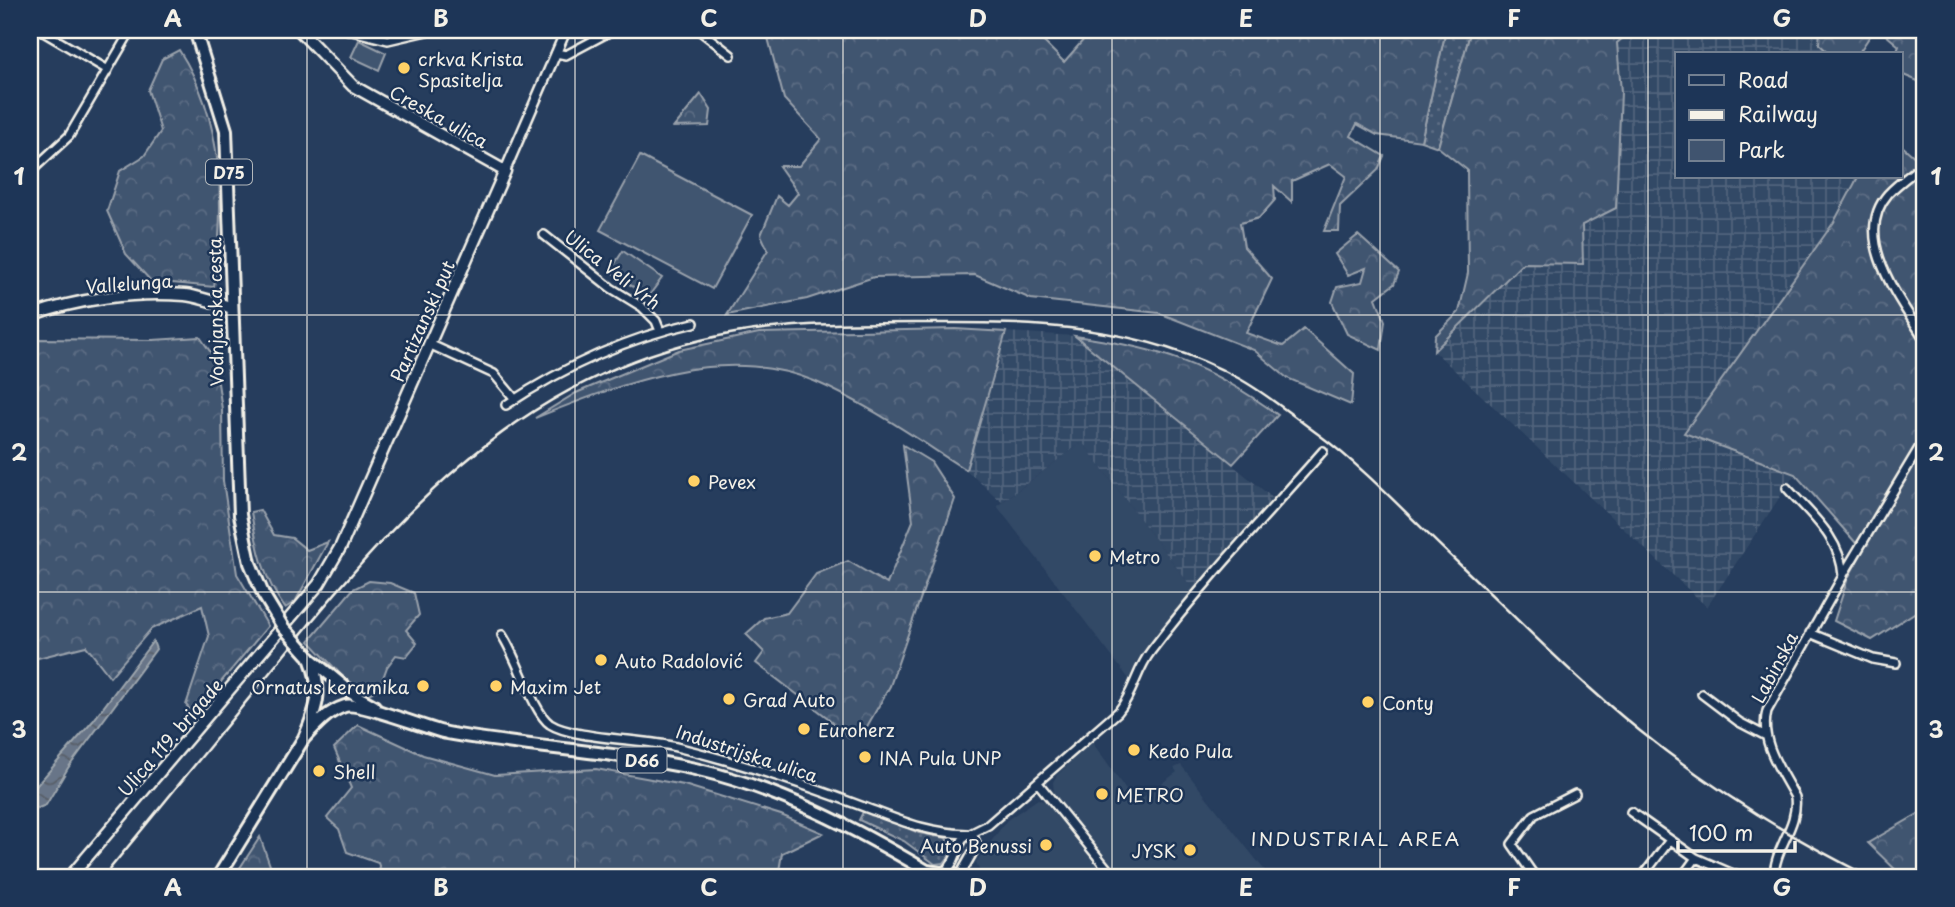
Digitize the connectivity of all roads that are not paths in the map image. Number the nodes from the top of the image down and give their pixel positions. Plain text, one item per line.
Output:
1 (40, 30) edge
2 (131, 30) edge
3 (195, 30) edge
4 (299, 30) edge
5 (348, 30) edge
6 (431, 30) edge
7 (565, 30) edge
8 (613, 30) edge
9 (699, 30) edge
10 (556, 53) junction
11 (731, 55) dead end
12 (108, 71) junction
13 (1925, 163) edge
14 (505, 170) junction
15 (30, 172) edge
16 (544, 235) dead end
17 (232, 308) junction
18 (30, 316) edge
19 (695, 323) dead end
20 (660, 331) junction
21 (1925, 340) edge
22 (429, 344) junction
23 (515, 399) junction
24 (506, 405) dead end
25 (1925, 438) edge
26 (1323, 451) dead end
27 (1787, 488) dead end
28 (1843, 576) junction
29 (293, 618) joint
30 (1810, 633) junction
31 (502, 635) dead end
32 (309, 656) junction
33 (1896, 663) dead end
34 (342, 685) junction
35 (319, 693) junction
36 (1702, 694) dead end
37 (338, 708) junction
38 (390, 715) junction
39 (1764, 735) junction
40 (304, 738) junction
41 (1038, 783) junction
42 (1575, 794) dead end
43 (1631, 812) dead end
44 (988, 825) junction
45 (947, 833) junction
46 (968, 834) junction
47 (1670, 840) junction
48 (960, 842) junction
49 (977, 845) junction
50 (1696, 858) junction
51 (936, 874) edge
52 (69, 877) edge
53 (218, 877) edge
54 (958, 877) edge
55 (1114, 877) edge
56 (1535, 877) edge
57 (1642, 877) edge
58 (1682, 877) edge
59 (1740, 877) edge
60 (1774, 877) edge

1 - 12 street
2 - 12 street
3 - 17 main road, Vodnjanska cesta / D75
4 - 14 main road, Creska ulica
5 - 6 street
7 - 10 street, Partizanski put
8 - 10 street
9 - 11 street
10 - 14 street, Partizanski put
12 - 15 street
13 - 21 street
14 - 22 main road, Partizanski put
16 - 20 street, Ulica Veli Vrh
17 - 18 main road, Vallelunga
17 - 32 main road, Vodnjanska cesta / D75, bridge
19 - 20 street
20 - 23 street
22 - 23 street
22 - 29 main road, Partizanski put
23 - 24 street
25 - 28 street, Labinska
26 - 41 street, Industrijska ulica
27 - 28 street
28 - 30 street, Labinska
29 - 52 main road, Ulica 119. brigade
30 - 33 street
30 - 39 street, Labinska
31 - 45 street, Industrijska ulica
32 - 34 main road, D75
32 - 35 main road, D75
34 - 35 main road
34 - 37 main road
34 - 38 main road, D66
35 - 37 main road, D66
35 - 40 main road
36 - 39 street
37 - 38 main road, D66
37 - 40 main road
38 - 51 main road, D66
39 - 60 street
40 - 53 main road
41 - 44 street, Industrijska ulica
41 - 55 street
42 - 56 street
43 - 47 street
44 - 46 street, Industrijska ulica
44 - 49 street, Industrijska ulica
45 - 46 street, Industrijska ulica
45 - 48 street, Industrijska ulica
46 - 48 street
46 - 49 street
47 - 50 street
47 - 57 street
48 - 51 street
49 - 54 street, Industrijska ulica
50 - 58 street
50 - 59 street
51 - 54 main road, D66

